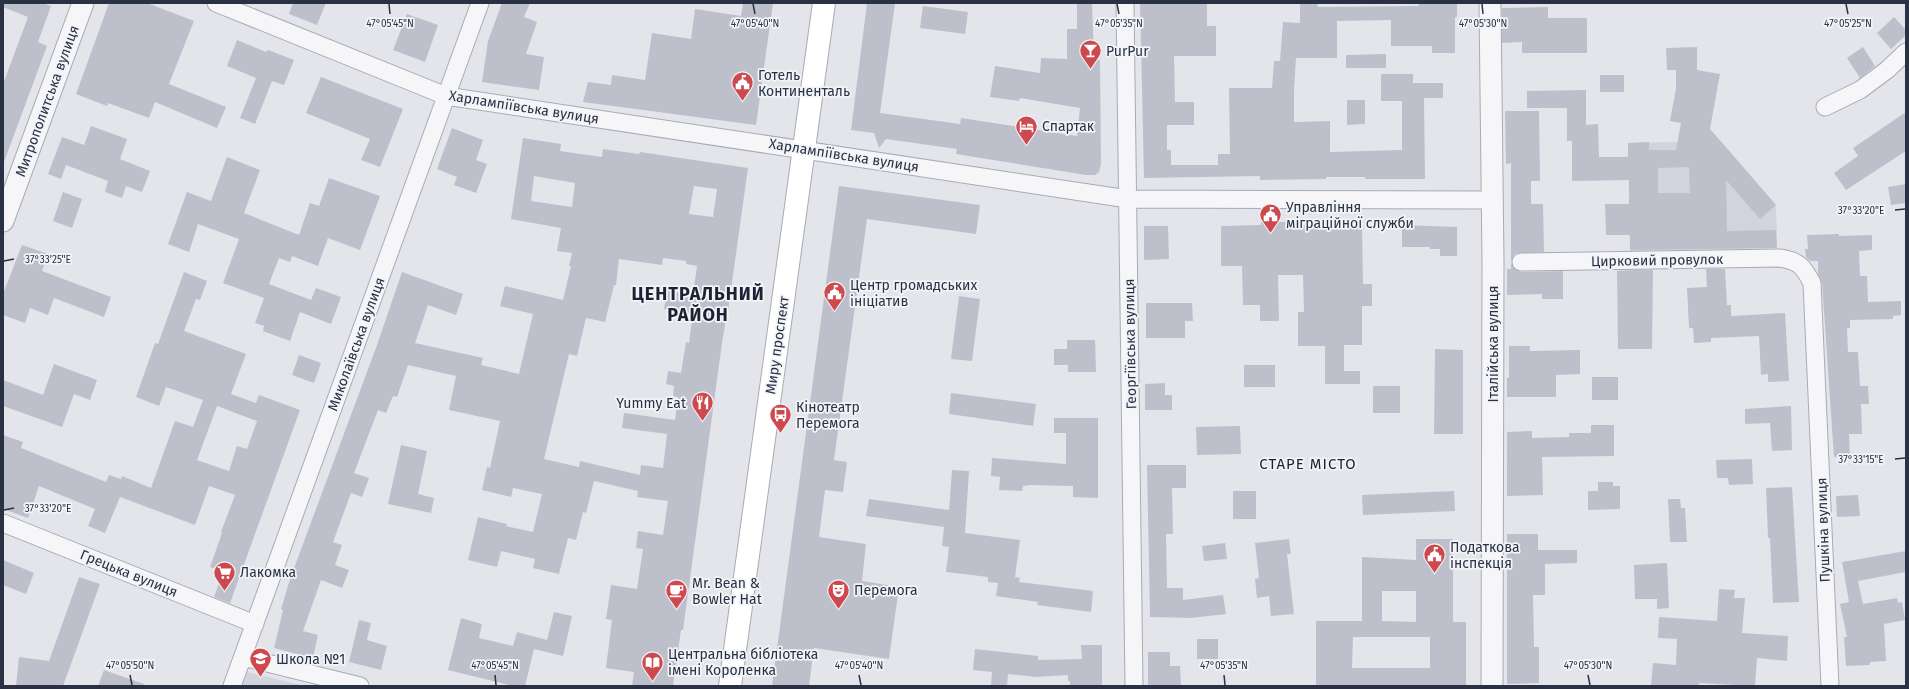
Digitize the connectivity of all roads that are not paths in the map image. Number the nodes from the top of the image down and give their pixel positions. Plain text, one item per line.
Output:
1 (83, 3) edge
2 (216, 3) edge
3 (480, 3) edge
4 (824, 3) edge
5 (1125, 3) edge
6 (1490, 3) edge
7 (1906, 52) edge
8 (446, 96) junction
9 (1825, 107) dead end
10 (804, 149) junction
11 (1128, 199) junction
12 (1492, 200) junction
13 (3, 221) edge
14 (1794, 260) joint
15 (1521, 262) dead end
16 (3, 523) edge
17 (255, 624) junction
18 (243, 657) junction
19 (232, 686) edge
20 (360, 686) edge
21 (730, 686) edge
22 (1134, 686) edge
23 (1492, 686) edge
24 (1830, 686) edge

1 - 13 street, Митрополитська вулиця
2 - 8 street, Харлампіївська вулиця
3 - 8 street, Миколаївська вулиця
4 - 10 main road, Миру проспект
5 - 11 street, Георгіївська вулиця
6 - 12 street, Італійська вулиця
7 - 9 street
8 - 10 street, Харлампіївська вулиця
8 - 17 street, Миколаївська вулиця
10 - 11 street, Харлампіївська вулиця
10 - 21 main road, Миру проспект
11 - 12 street, Харлампіївська вулиця
11 - 22 street, Георгіївська вулиця
12 - 23 street, Італійська вулиця
14 - 15 street, Цирковий провулок
14 - 24 street, Пушкіна вулиця
16 - 17 street, Грецька вулиця
17 - 18 street, Миколаївська вулиця
18 - 19 street, Миколаївська вулиця
18 - 20 street

